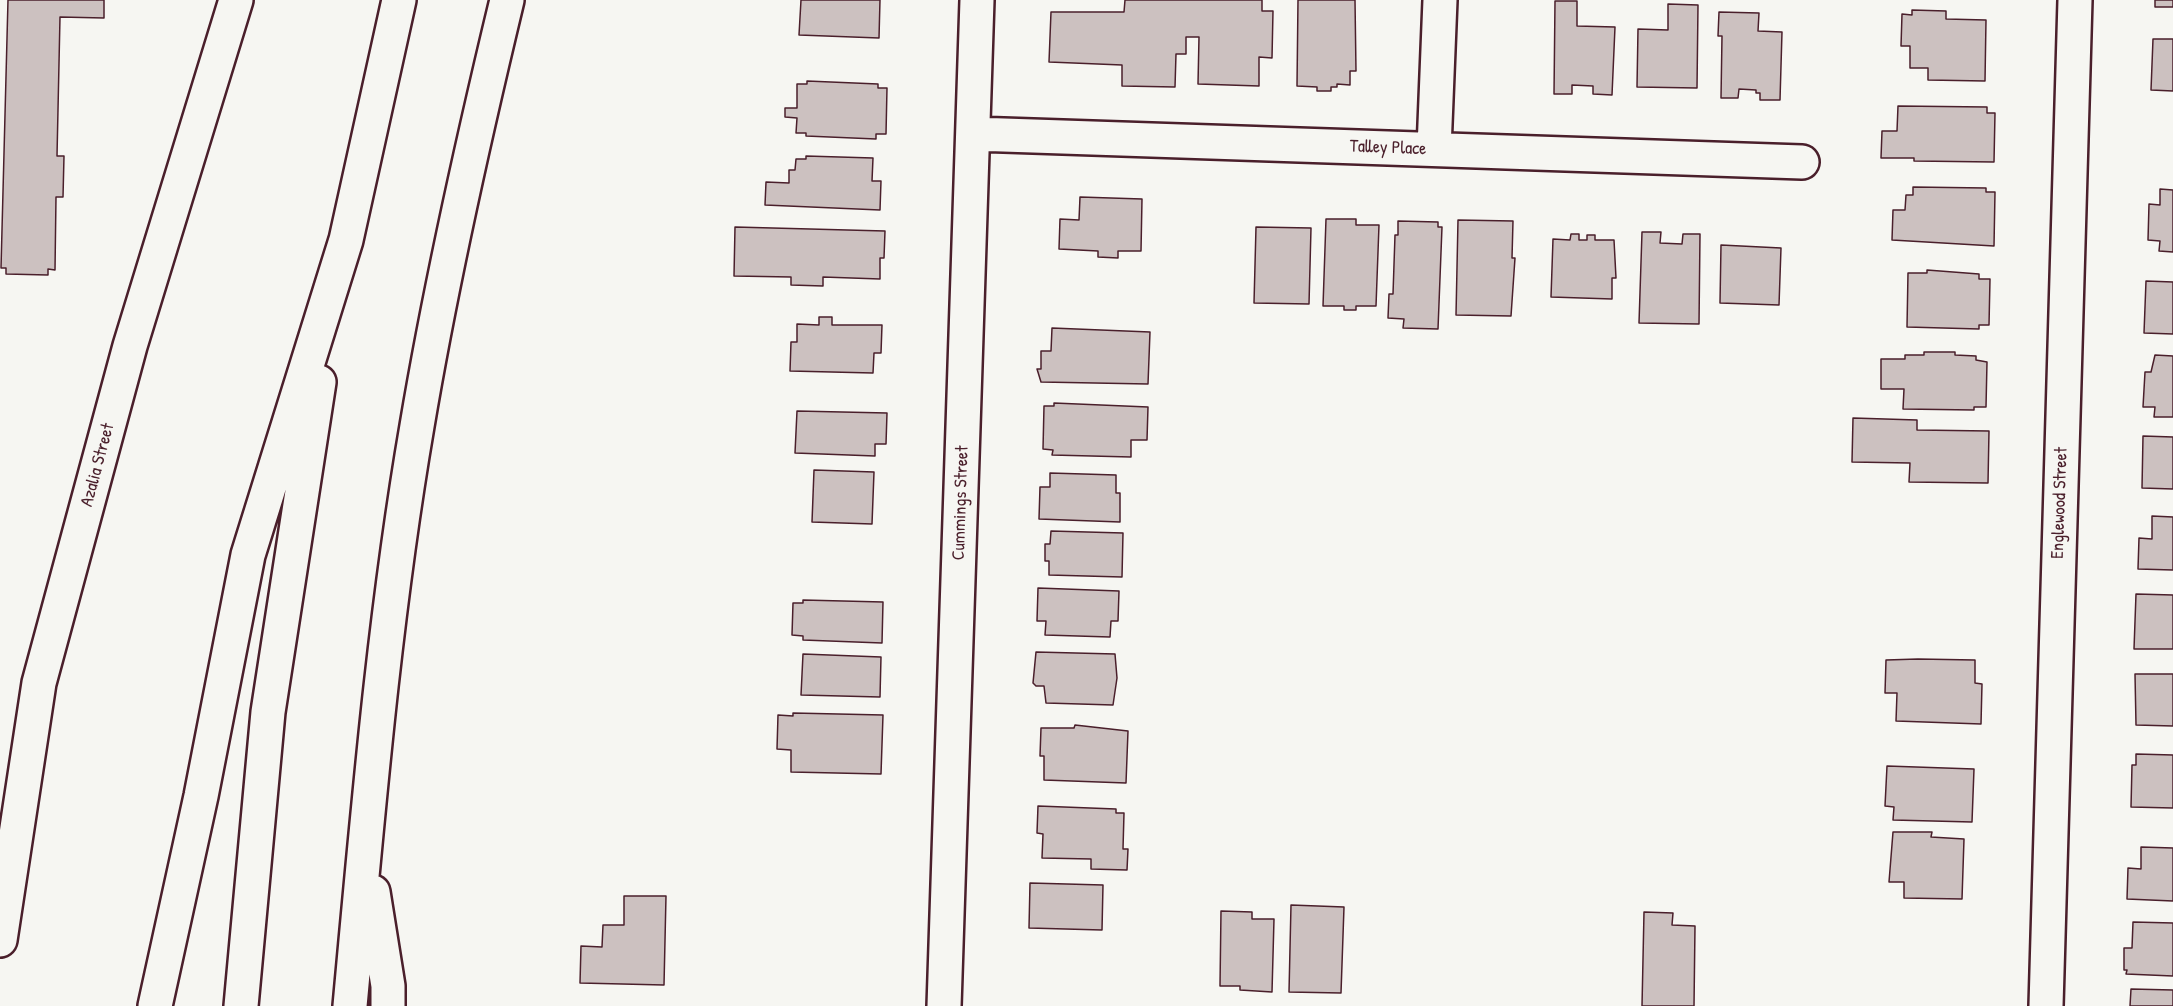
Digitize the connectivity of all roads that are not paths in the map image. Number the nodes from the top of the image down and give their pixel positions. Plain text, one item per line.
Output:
1 (237, 0) edge
2 (399, 0) edge
3 (507, 0) edge
4 (977, 0) edge
5 (1440, 0) edge
6 (2075, 0) edge
7 (974, 134) junction
8 (1434, 149) junction
9 (1802, 162) dead end
10 (337, 271) junction
11 (365, 842) junction
12 (0, 940) edge
13 (155, 1006) edge
14 (241, 1006) edge
15 (350, 1006) edge
16 (388, 1006) edge
17 (944, 1006) edge
18 (2046, 1006) edge

1 - 12 main road, Azalia Street
2 - 10 main road
3 - 11 main road
4 - 7 main road, Cummings Street
5 - 8 main road
6 - 18 main road, Englewood Street
7 - 8 main road, Talley Place
7 - 17 main road, Cummings Street
8 - 9 main road, Talley Place
10 - 13 main road
10 - 14 main road
11 - 15 main road
11 - 16 main road

